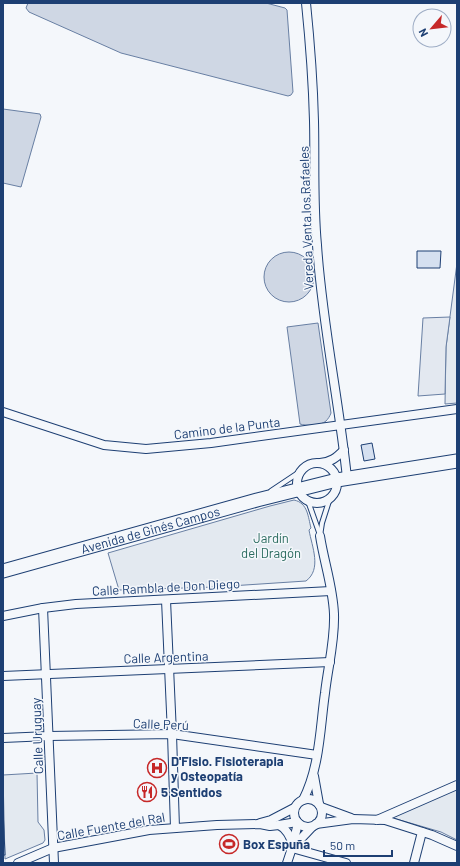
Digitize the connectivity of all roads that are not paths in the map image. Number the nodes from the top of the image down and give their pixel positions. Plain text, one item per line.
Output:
1 (306, 3) edge
2 (457, 409) edge
3 (3, 412) edge
4 (341, 426) junction
5 (344, 450) junction
6 (457, 462) edge
7 (320, 463) junction
8 (301, 471) junction
9 (342, 479) junction
10 (298, 489) junction
11 (330, 498) junction
12 (257, 500) junction
13 (308, 501) junction
14 (320, 536) junction
15 (3, 571) edge
16 (331, 591) junction
17 (166, 600) junction
18 (43, 608) junction
19 (3, 616) edge
20 (330, 662) junction
21 (168, 669) junction
22 (46, 674) junction
23 (3, 676) edge
24 (172, 734) junction
25 (49, 736) junction
26 (3, 738) edge
27 (316, 755) junction
28 (314, 773) junction
29 (457, 785) edge
30 (302, 800) junction
31 (320, 806) junction
32 (294, 808) junction
33 (353, 819) junction
34 (376, 820) junction
35 (298, 823) junction
36 (260, 824) junction
37 (279, 825) junction
38 (314, 826) junction
39 (175, 828) junction
40 (422, 832) junction
41 (293, 846) junction
42 (457, 846) edge
43 (52, 848) junction
44 (18, 863) edge
45 (54, 863) edge
46 (287, 863) edge
47 (346, 863) edge
48 (414, 863) edge

1 - 4 street, Vereda Venta los Rafaeles
2 - 4 street, Camino de la Punta
3 - 4 street, Camino de la Punta
4 - 5 street, Vereda Venta los Rafaeles
5 - 7 street
5 - 9 street, Vereda Venta los Rafaeles
6 - 9 main road, Avenida de Ginés Campos
7 - 8 street
7 - 9 street
8 - 10 street
8 - 12 lane
9 - 10 main road, Avenida de Ginés Campos
9 - 11 street
10 - 12 main road, Avenida de Ginés Campos
10 - 13 street
11 - 13 street
11 - 14 lane
12 - 15 main road, Avenida de Ginés Campos
13 - 14 lane
14 - 16 street
16 - 17 street, Calle Rambla de Don Diego
16 - 20 street
17 - 18 street, Calle Rambla de Don Diego
17 - 21 street
18 - 19 street, Calle Rambla de Don Diego
18 - 22 street, Calle Uruguay
20 - 21 street, Calle Argentina
20 - 27 street
21 - 22 street, Calle Argentina
21 - 24 street
22 - 23 street, Calle Argentina
22 - 25 street, Calle Uruguay
24 - 25 street, Calle Perú
24 - 27 street, Calle Perú
24 - 39 street
25 - 26 street, Calle Perú
25 - 43 street, Calle Uruguay
27 - 28 street
28 - 30 street
28 - 31 street
29 - 34 street
30 - 31 street
30 - 32 street
31 - 33 street
31 - 38 street
32 - 35 street
32 - 36 street, Calle Fuente del Ral
33 - 34 street
33 - 38 street
34 - 40 street
35 - 37 street, Calle Fuente del Ral
35 - 38 street
35 - 41 street
36 - 37 street, Calle Fuente del Ral
36 - 39 street, Calle Fuente del Ral
37 - 41 street
38 - 41 street
39 - 43 street, Calle Fuente del Ral
40 - 42 street
40 - 48 street
41 - 46 street
41 - 47 street
43 - 44 street, Calle Fuente del Ral
43 - 45 street, Calle Uruguay

